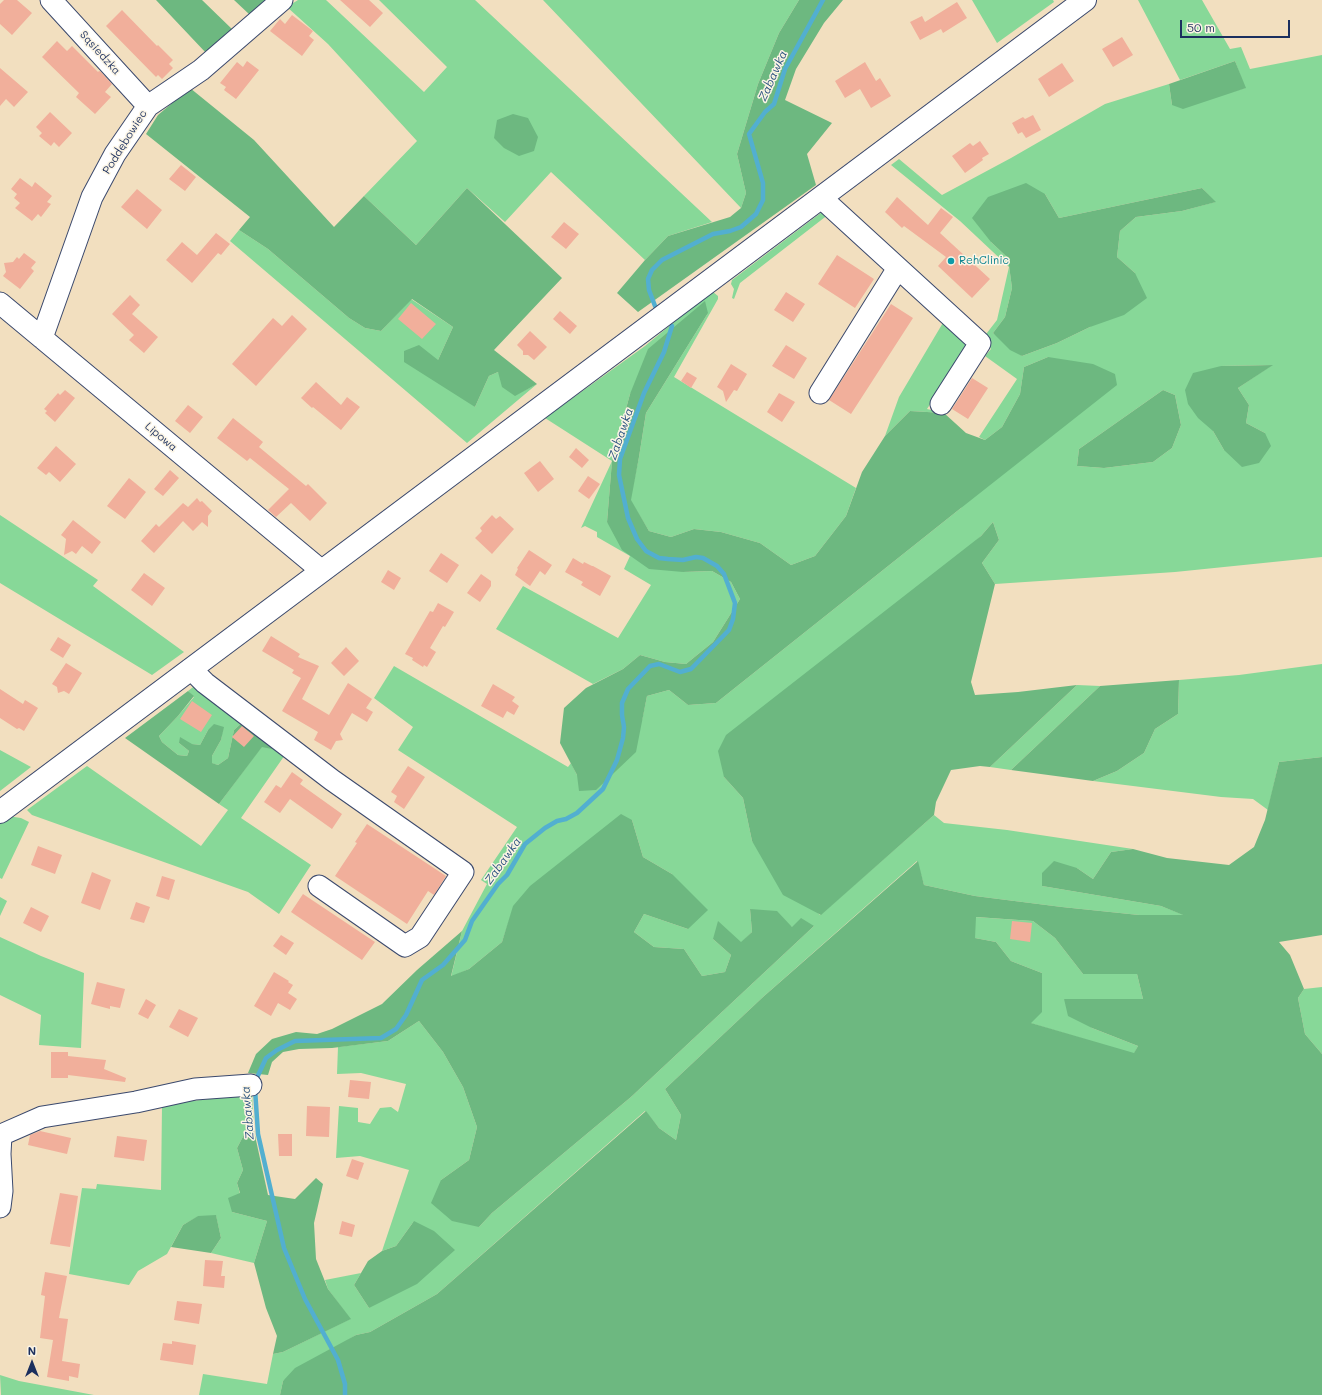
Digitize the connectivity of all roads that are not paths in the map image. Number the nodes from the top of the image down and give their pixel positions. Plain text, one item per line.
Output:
1 (51, 0) edge
2 (282, 0) edge
3 (1085, 0) edge
4 (148, 106) junction
5 (823, 196) junction
6 (898, 268) junction
7 (0, 303) edge
8 (42, 338) junction
9 (820, 393) dead end
10 (941, 404) dead end
11 (322, 571) junction
12 (191, 669) junction
13 (0, 812) edge
14 (319, 886) dead end
15 (251, 1085) dead end
16 (0, 1135) edge
17 (0, 1208) edge

1 - 4 street, Sąsiedzka
2 - 4 street, Poddębowiec
3 - 5 main road
4 - 8 street, Poddębowiec
5 - 6 street
5 - 11 main road
6 - 9 street
6 - 10 street
7 - 8 street, Lipowa
8 - 11 street, Lipowa
11 - 12 main road
12 - 13 main road
12 - 14 street
15 - 16 street
16 - 17 street

